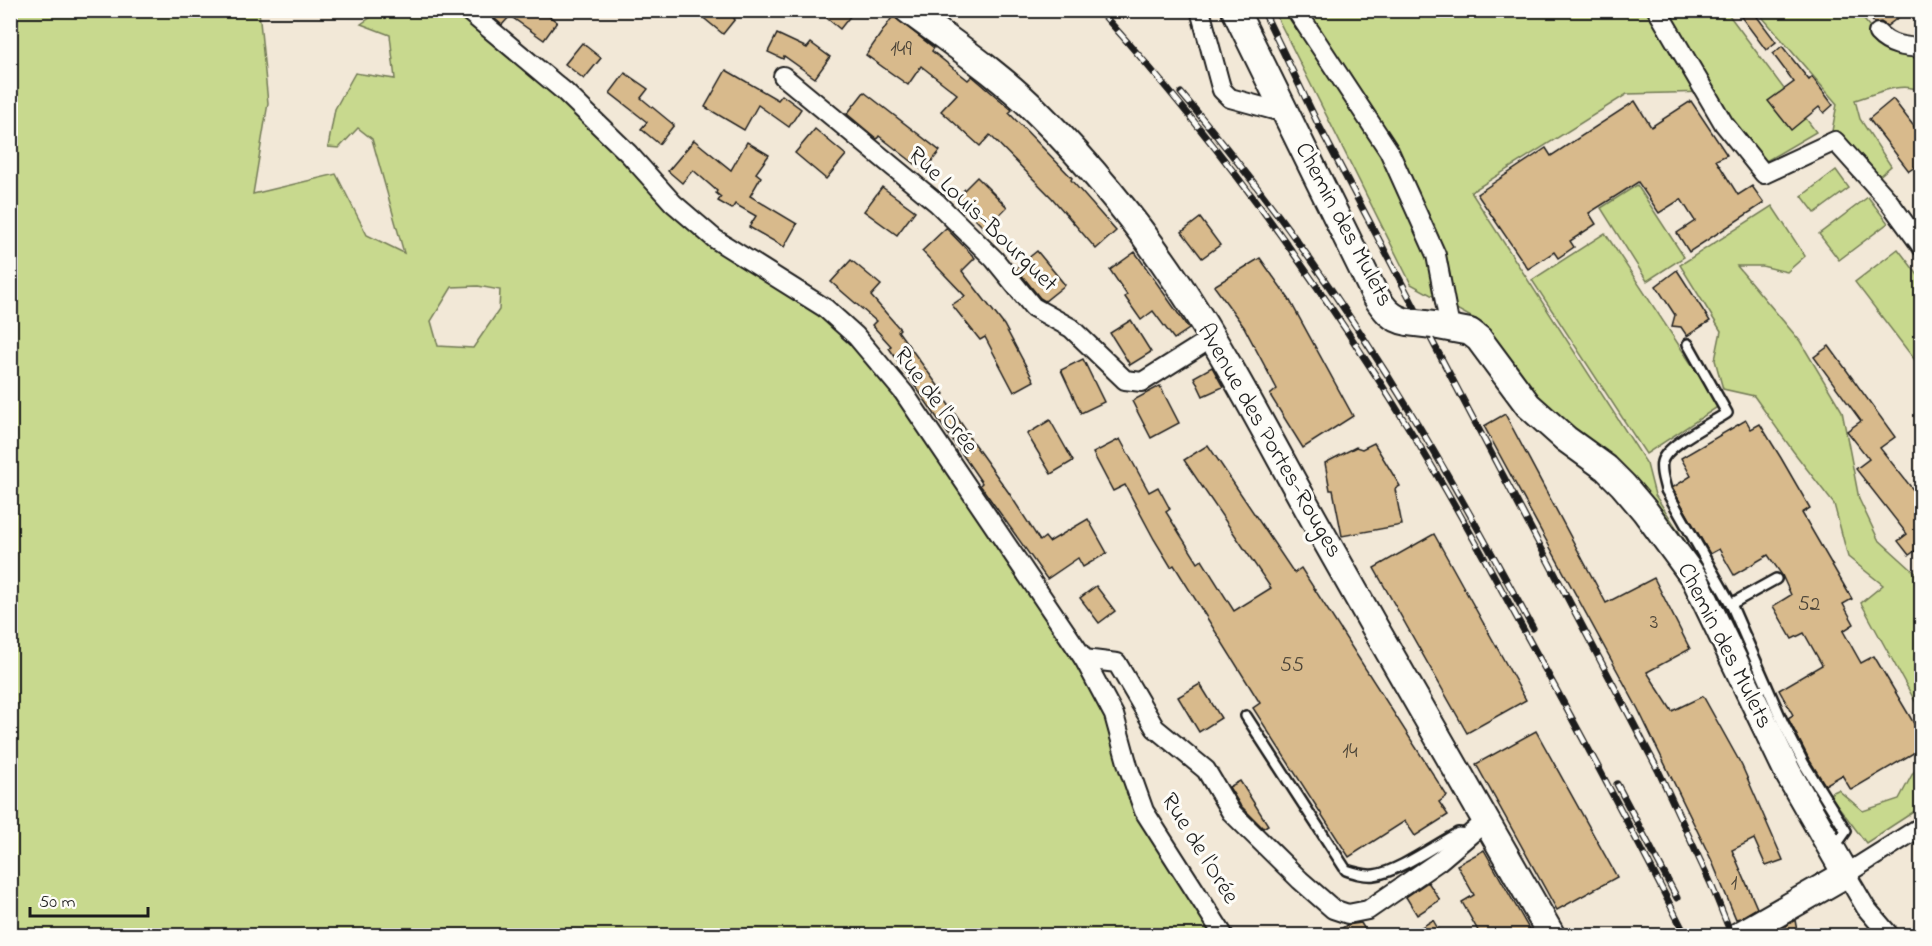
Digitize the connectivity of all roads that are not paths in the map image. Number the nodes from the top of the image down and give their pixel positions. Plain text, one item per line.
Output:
1 (467, 10) edge
2 (908, 10) edge
3 (1200, 10) edge
4 (1234, 10) edge
5 (1296, 10) edge
6 (1657, 10) edge
7 (1878, 33) dead end
8 (1922, 48) edge
9 (783, 76) dead end
10 (1269, 81) junction
11 (1246, 101) junction
12 (1285, 113) junction
13 (1922, 247) edge
14 (1442, 326) junction
15 (1212, 338) junction
16 (1688, 344) dead end
17 (1776, 579) dead end
18 (1731, 604) junction
19 (1084, 659) junction
20 (1245, 716) dead end
21 (1922, 826) edge
22 (1478, 828) junction
23 (1832, 850) junction
24 (1839, 878) junction
25 (1224, 936) edge
26 (1552, 936) edge
27 (1738, 936) edge
28 (1890, 936) edge

1 - 19 street, Rue de l'Orée
2 - 15 street, Avenue des Portes-Rouges
3 - 11 street
4 - 10 street, Chemin des Mulets
5 - 14 street
6 - 13 street
7 - 8 street
9 - 15 street, Rue Louis-Bourguet
10 - 11 street
10 - 12 street, Chemin des Mulets
11 - 12 street
12 - 14 street, Chemin des Mulets, bridge
14 - 23 street, Chemin des Mulets
15 - 22 street, Avenue des Portes-Rouges
16 - 18 lane
17 - 18 lane
18 - 23 lane
19 - 22 street
19 - 25 street, Rue de l'Orée
20 - 22 lane
21 - 24 street
22 - 26 street, Avenue des Portes-Rouges
23 - 24 street, Chemin des Mulets
24 - 27 street
24 - 28 street

